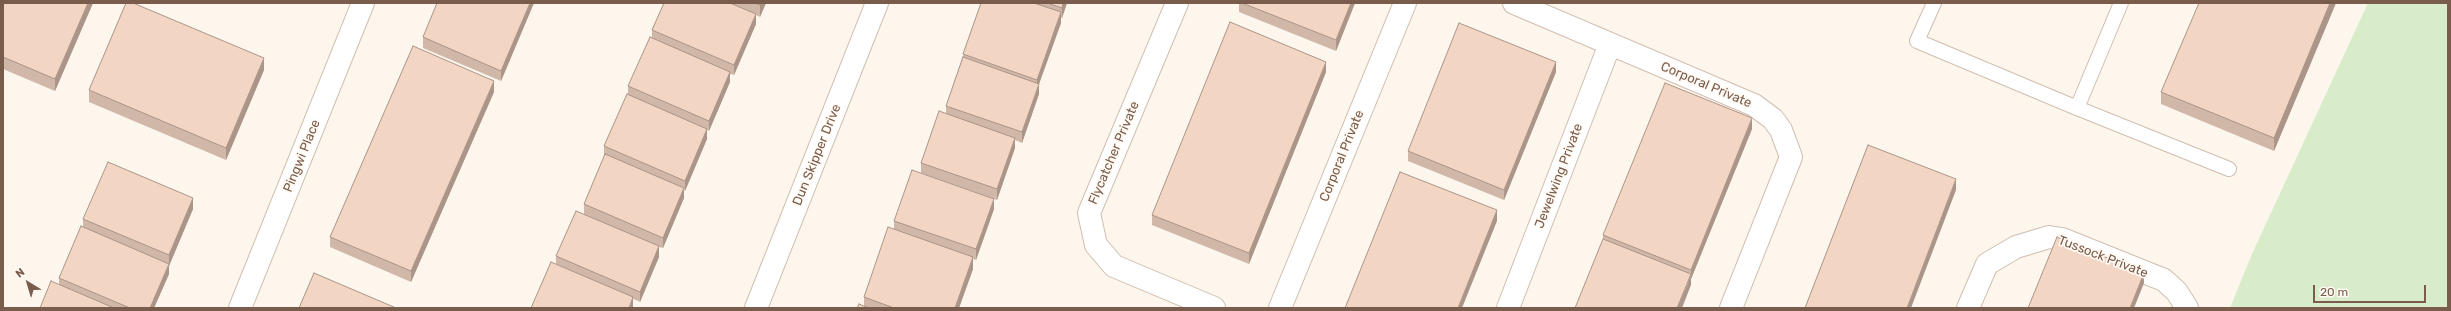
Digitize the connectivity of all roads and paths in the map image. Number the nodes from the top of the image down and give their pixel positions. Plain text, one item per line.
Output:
1 (363, 3) edge
2 (877, 3) edge
3 (1177, 3) edge
4 (1405, 3) edge
5 (1514, 3) edge
6 (1934, 3) edge
7 (2121, 3) edge
8 (1610, 44) junction
9 (2077, 108) junction
10 (2229, 169) dead end
11 (240, 308) edge
12 (756, 308) edge
13 (1214, 308) edge
14 (1280, 308) edge
15 (1508, 308) edge
16 (1731, 308) edge
17 (1968, 308) edge
18 (2188, 308) edge

1 - 11 street, Pingwi Place
2 - 12 street, Dun Skipper Drive
3 - 13 street, Flycatcher Private
4 - 14 street, Corporal Private
5 - 8 street, Corporal Private
6 - 9 lane
7 - 9 lane
8 - 15 street, Jewelwing Private
8 - 16 street, Corporal Private
9 - 10 lane
17 - 18 street, Tussock Private

